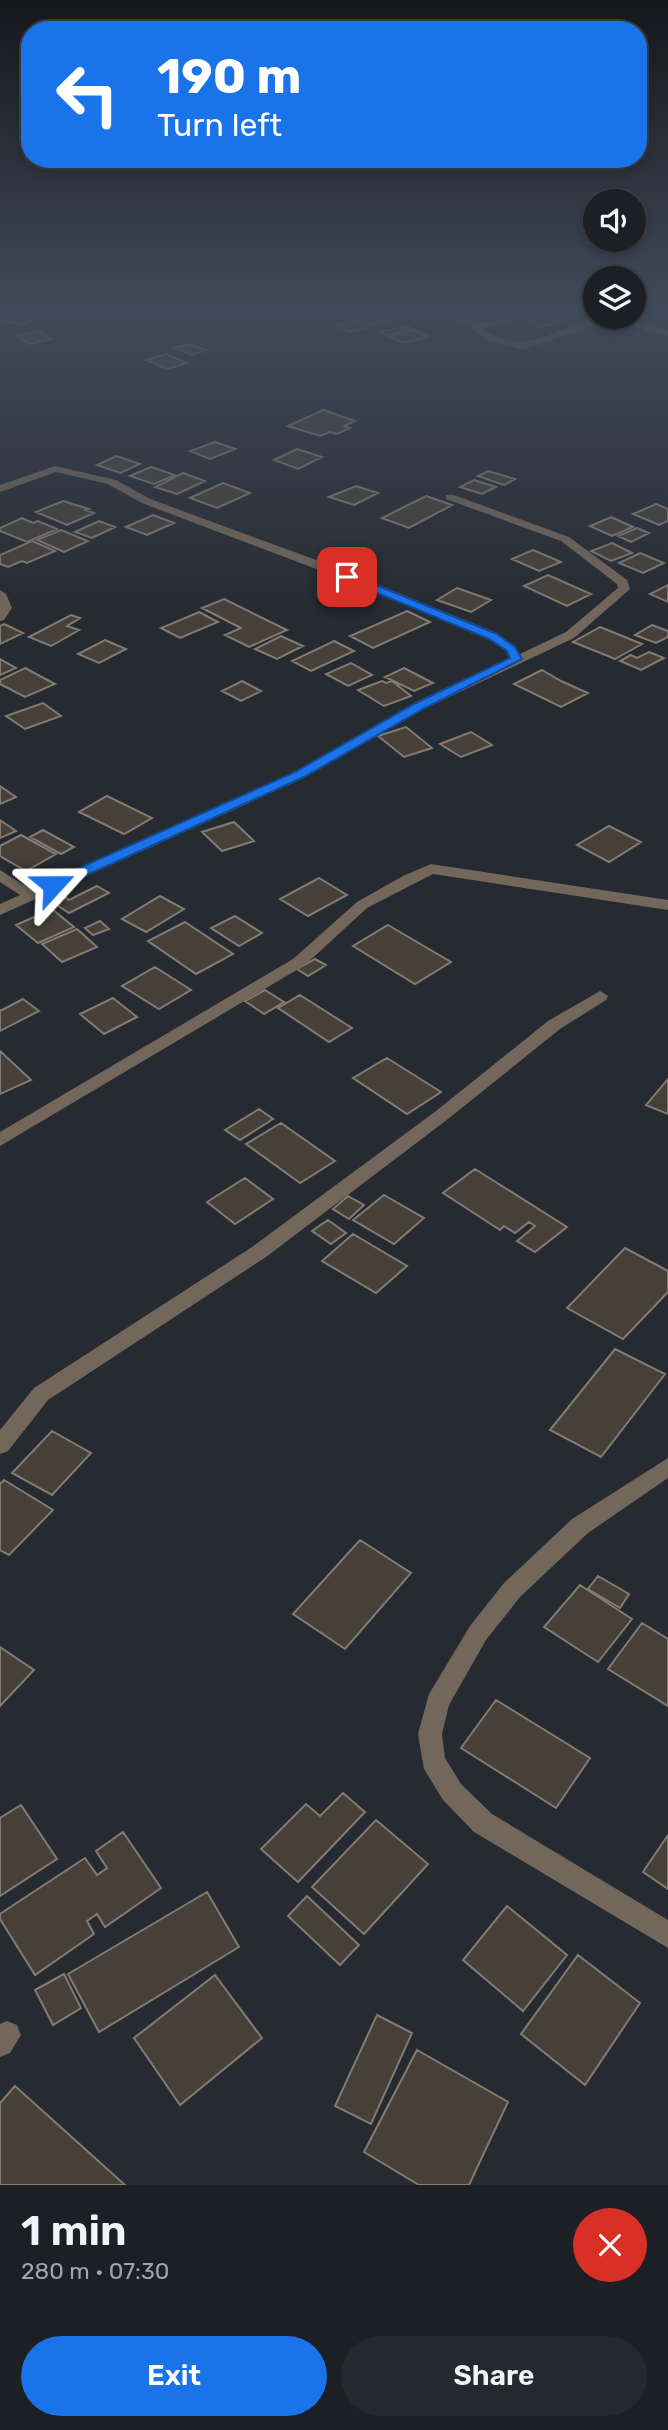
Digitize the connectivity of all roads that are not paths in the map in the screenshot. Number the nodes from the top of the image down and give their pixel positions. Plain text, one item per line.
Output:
1 (0, 489) edge
2 (450, 497) dead end
3 (0, 594) edge
4 (0, 617) edge
5 (516, 659) junction
6 (0, 875) edge
7 (30, 895) junction
8 (668, 905) edge
9 (0, 910) edge
10 (600, 996) dead end
11 (0, 1140) edge
12 (0, 1445) edge
13 (668, 1467) edge
14 (668, 1935) edge

1 - 5 street
2 - 5 street
3 - 4 street
5 - 7 street
6 - 7 street
7 - 9 street
8 - 11 street
10 - 12 street
13 - 14 street

